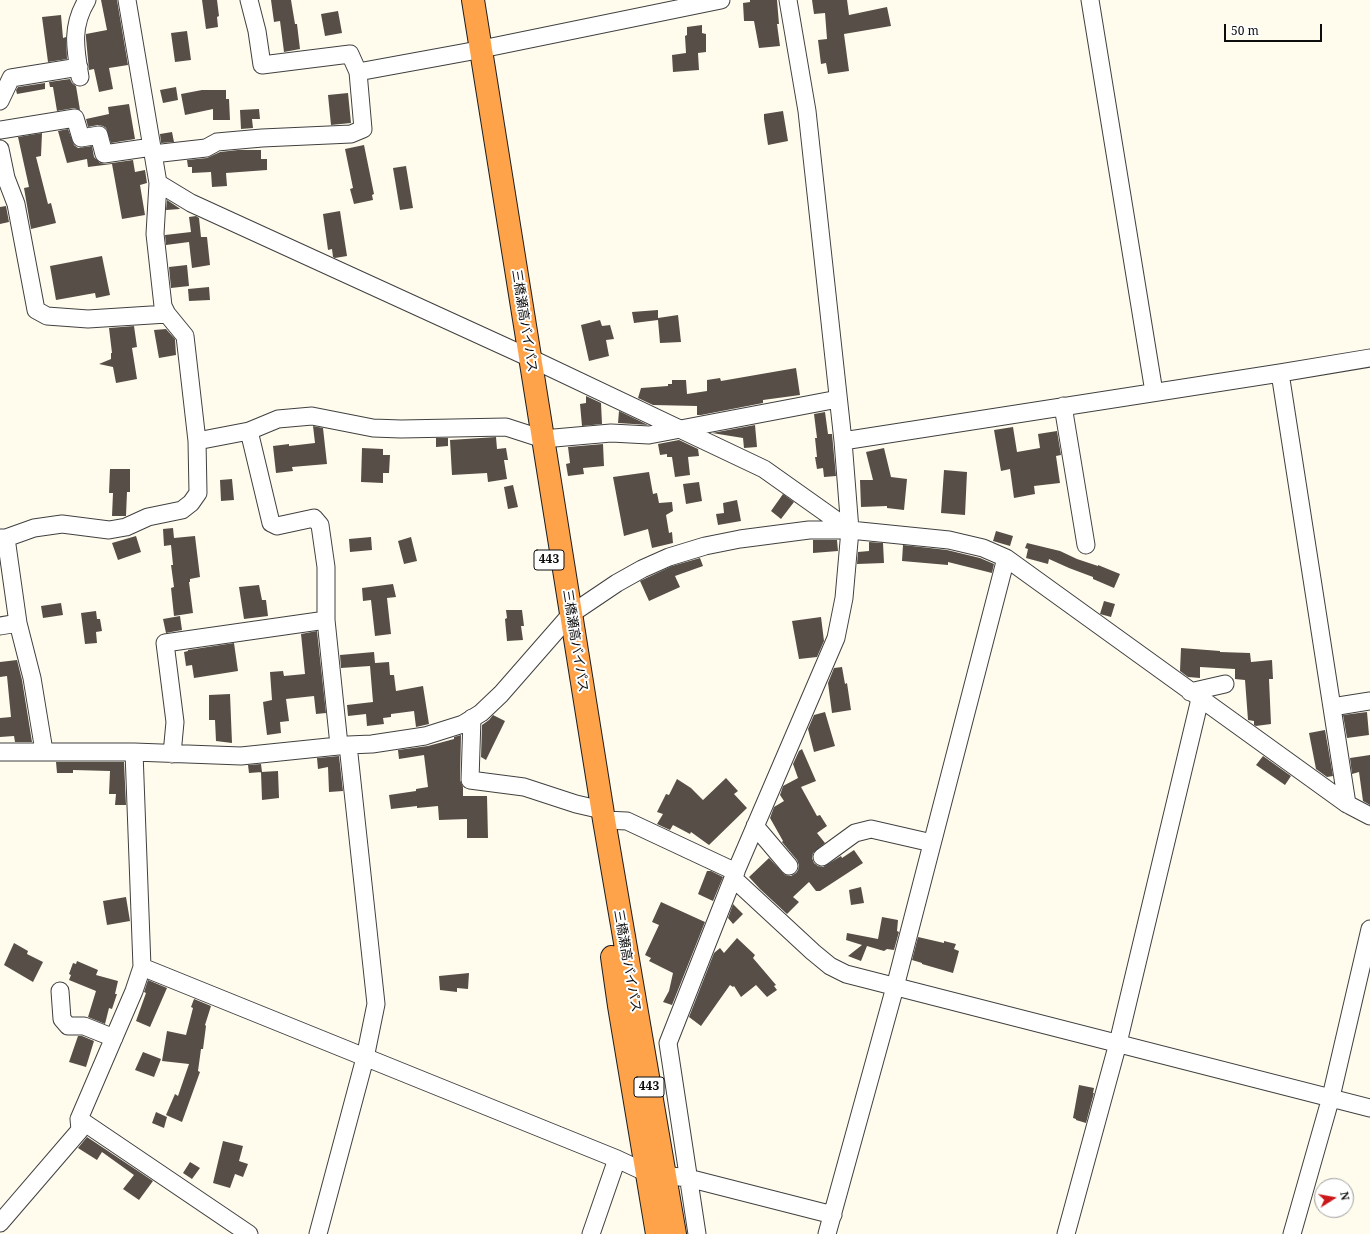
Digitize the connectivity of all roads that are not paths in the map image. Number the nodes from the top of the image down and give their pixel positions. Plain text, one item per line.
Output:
1 (87, 0) edge
2 (127, 0) edge
3 (249, 0) edge
4 (458, 0) edge
5 (473, 0) edge
6 (721, 0) edge
7 (788, 0) edge
8 (1090, 0) edge
9 (474, 50) junction
10 (358, 72) junction
11 (0, 101) edge
12 (0, 130) edge
13 (0, 149) edge
14 (153, 150) junction
15 (158, 183) junction
16 (167, 314) junction
17 (524, 355) junction
18 (1370, 358) edge
19 (1280, 373) junction
20 (1154, 392) junction
21 (838, 399) junction
22 (1063, 406) junction
23 (681, 429) junction
24 (249, 431) junction
25 (537, 437) junction
26 (197, 441) junction
27 (843, 441) junction
28 (850, 530) junction
29 (3, 538) edge
30 (1086, 545) dead end
31 (1006, 558) junction
32 (326, 620) junction
33 (565, 621) junction
34 (18, 623) junction
35 (0, 626) edge
36 (1225, 684) dead end
37 (1195, 695) junction
38 (1370, 701) edge
39 (1332, 708) junction
40 (472, 718) junction
41 (343, 745) junction
42 (44, 751) junction
43 (0, 752) edge
44 (134, 752) junction
45 (172, 754) junction
46 (1347, 804) junction
47 (598, 812) junction
48 (1370, 816) edge
49 (756, 826) junction
50 (932, 843) junction
51 (822, 857) dead end
52 (789, 866) dead end
53 (735, 875) junction
54 (1370, 929) edge
55 (142, 967) junction
56 (895, 987) junction
57 (60, 991) dead end
58 (114, 1038) junction
59 (1118, 1043) junction
60 (365, 1058) junction
61 (1331, 1097) junction
62 (1370, 1108) edge
63 (79, 1119) junction
64 (617, 1159) junction
65 (656, 1174) junction
66 (688, 1178) junction
67 (833, 1215) junction
68 (0, 1223) edge
69 (249, 1234) edge
70 (318, 1234) edge
71 (591, 1234) edge
72 (656, 1234) edge
73 (674, 1234) edge
74 (697, 1234) edge
75 (827, 1234) edge
76 (1066, 1234) edge
77 (1292, 1234) edge

1 - 11 street
2 - 14 street
3 - 10 street
4 - 9 highway, 三橋瀬高バイパス / 443
5 - 9 highway, 三橋瀬高バイパス / 443
6 - 9 street
7 - 21 street
8 - 20 street
9 - 10 street
9 - 17 highway, 三橋瀬高バイパス / 443
10 - 14 street
12 - 14 street
13 - 16 street
14 - 15 street
15 - 16 street
15 - 17 street
16 - 26 street
17 - 23 street
17 - 25 highway, 三橋瀬高バイパス / 443
18 - 19 street
19 - 20 street
19 - 39 street
20 - 22 street
21 - 23 street
21 - 27 street
22 - 27 street
22 - 30 street
23 - 25 street
23 - 28 street
24 - 25 street
24 - 26 street
24 - 32 street
25 - 33 highway, 三橋瀬高バイパス / 443
26 - 29 street
27 - 28 street
28 - 31 street
28 - 33 street
28 - 49 street
29 - 34 street
31 - 37 street
31 - 50 street
32 - 41 street
32 - 45 street
33 - 40 street
33 - 47 highway, 三橋瀬高バイパス / 443
34 - 35 street
34 - 42 street
36 - 37 street
37 - 46 street
37 - 59 street
38 - 39 street
39 - 46 street
40 - 41 street
40 - 47 street
41 - 45 street
41 - 60 street
42 - 43 street
42 - 44 street
44 - 45 street
44 - 55 street
46 - 48 street
47 - 53 street
47 - 65 highway, 三橋瀬高バイパス / 443
49 - 52 street
49 - 53 street
50 - 51 street
50 - 56 street
53 - 56 street
53 - 66 street
54 - 61 street
55 - 58 street
55 - 60 street
56 - 59 street
56 - 67 street
57 - 58 street
58 - 63 street
59 - 61 street
59 - 76 street
60 - 64 street
60 - 70 street
61 - 62 street
61 - 77 street
63 - 68 street
63 - 69 street
64 - 65 street
64 - 71 street
65 - 66 street
65 - 72 highway, 三橋瀬高バイパス / 443
65 - 73 highway, 三橋瀬高バイパス / 443
66 - 67 street
66 - 74 street
67 - 75 street

